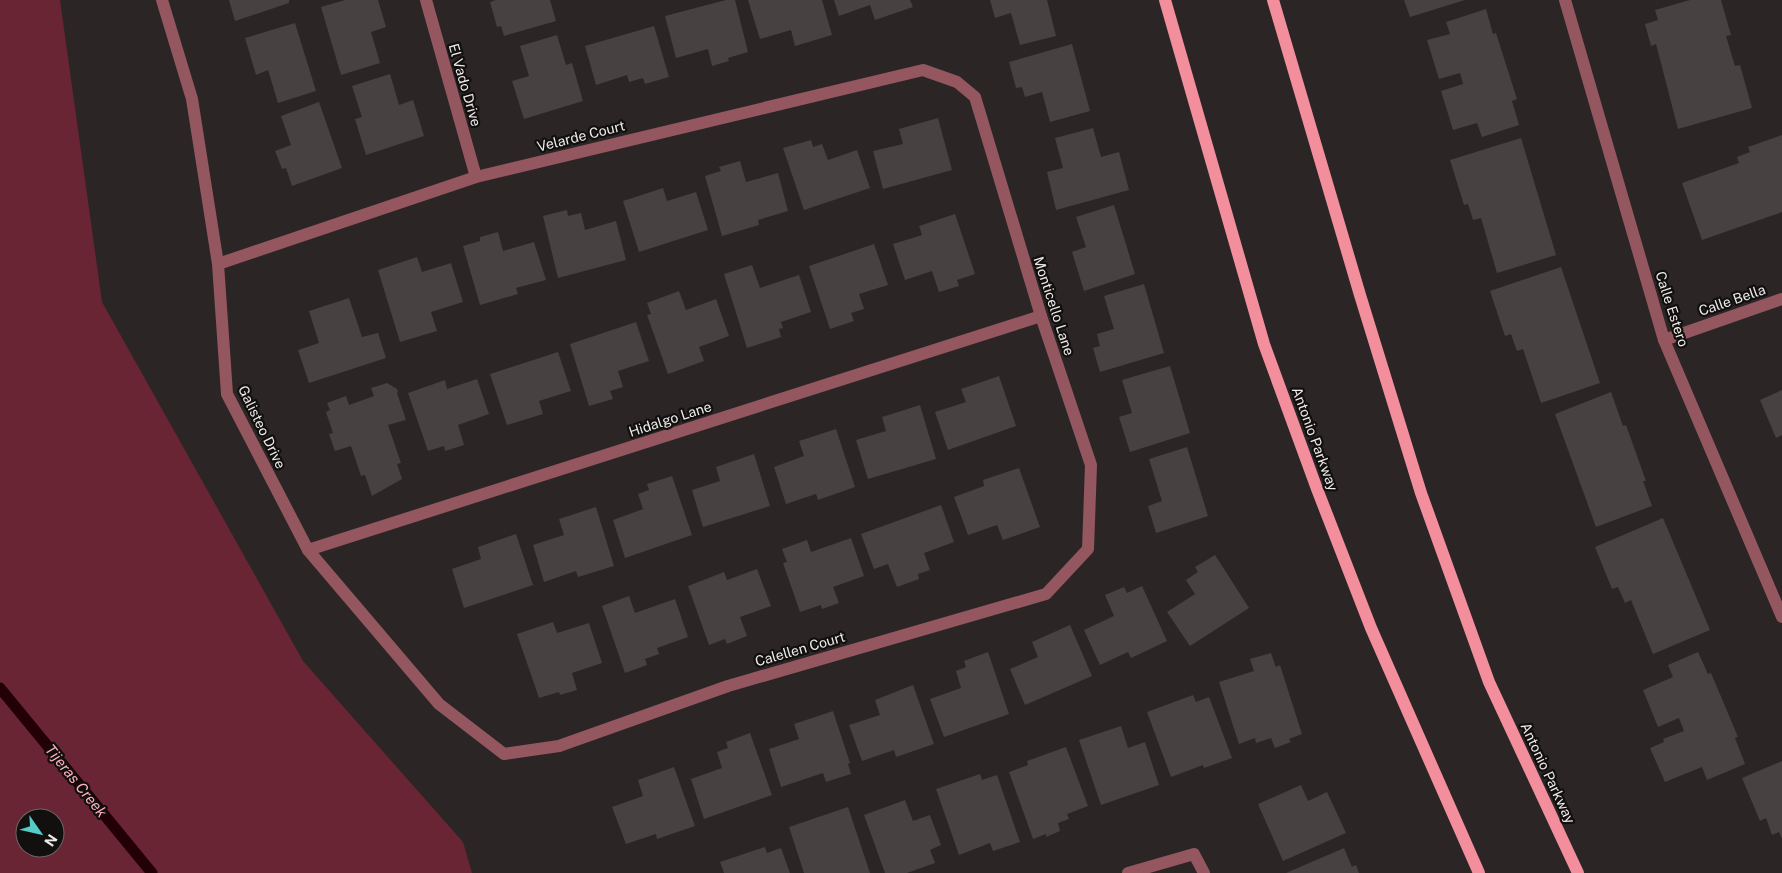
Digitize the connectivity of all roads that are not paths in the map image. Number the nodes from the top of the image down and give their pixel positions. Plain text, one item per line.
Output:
1 (162, 0) edge
2 (426, 0) edge
3 (1165, 0) edge
4 (1273, 0) edge
5 (1565, 0) edge
6 (957, 82) joint
7 (476, 177) junction
8 (218, 264) junction
9 (1782, 299) edge
10 (1041, 316) junction
11 (1664, 340) junction
12 (1088, 549) joint
13 (308, 550) junction
14 (1782, 617) edge
15 (504, 754) joint
16 (1128, 873) edge
17 (1204, 873) edge
18 (1479, 873) edge
19 (1578, 873) edge

1 - 8 street, Galisteo Drive
2 - 7 street, El Vado Drive
3 - 18 main road, Antonio Parkway
4 - 19 main road, Antonio Parkway
5 - 11 street, Calle Estero
6 - 7 street, Velarde Court
6 - 10 street, Monticello Lane
7 - 8 street, Velarde Court
8 - 13 street, Galisteo Drive
9 - 11 street, Calle Bella
10 - 12 street, Monticello Lane
10 - 13 street, Hidalgo Lane
11 - 14 street, Calle Estero
12 - 15 street, Calellen Court
13 - 15 street, Galisteo Drive
16 - 17 street

